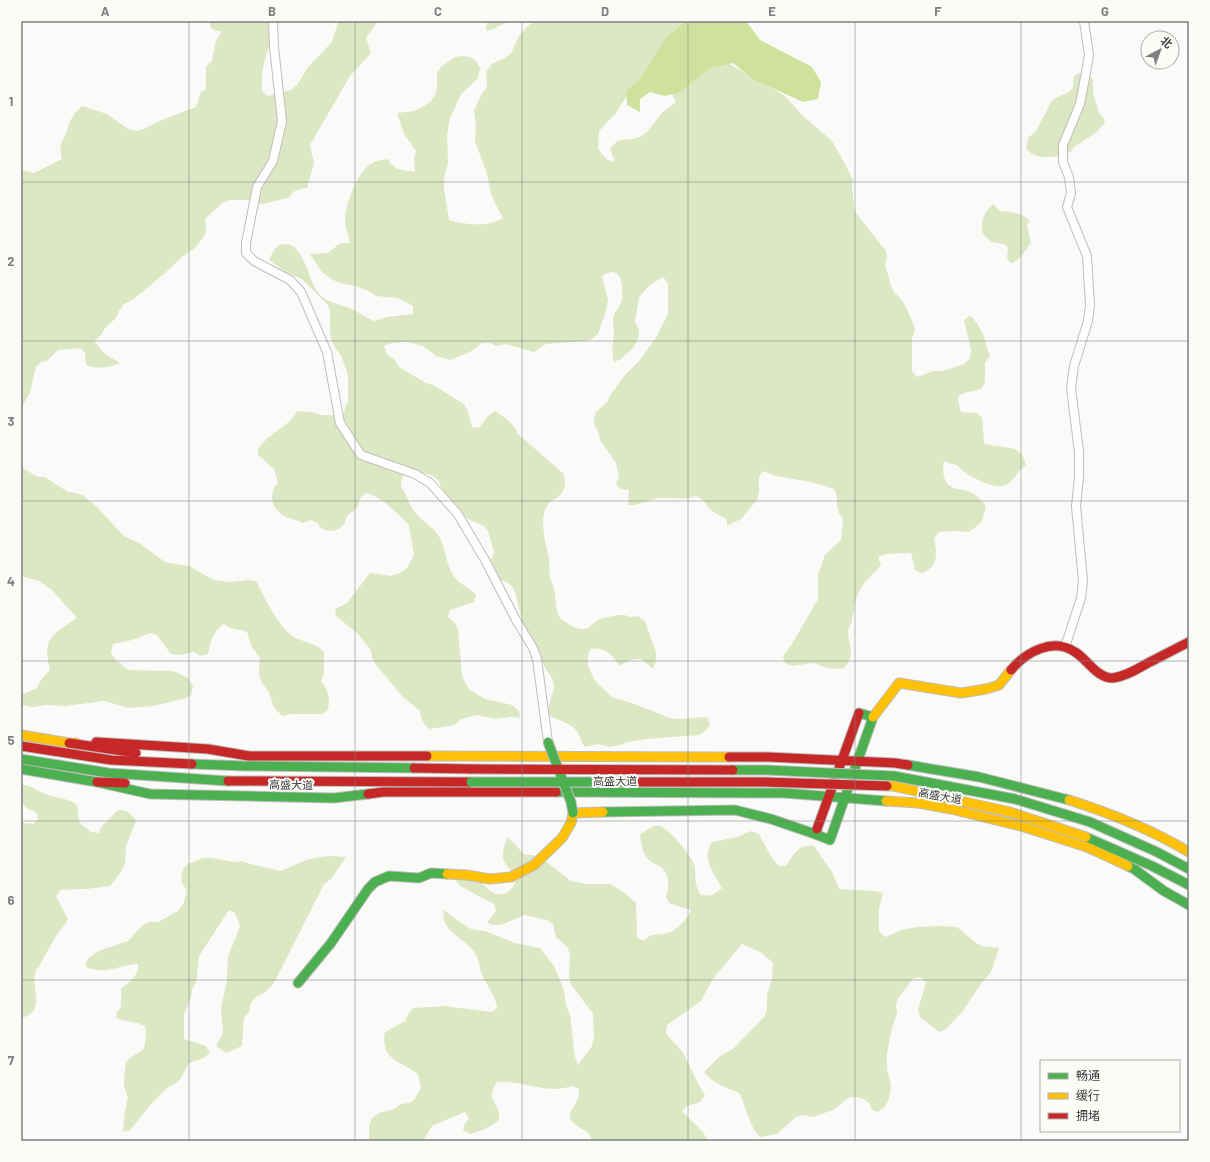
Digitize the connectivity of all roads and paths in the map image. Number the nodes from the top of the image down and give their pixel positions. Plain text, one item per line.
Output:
1 (273, 21) edge
2 (1084, 21) edge
3 (1189, 642) edge
4 (1065, 647) junction
5 (873, 717) junction
6 (21, 735) edge
7 (548, 742) joint
8 (69, 743) junction
9 (21, 746) edge
10 (21, 759) edge
11 (842, 761) junction
12 (858, 762) junction
13 (246, 766) junction
14 (21, 769) edge
15 (97, 782) junction
16 (244, 782) junction
17 (828, 797) junction
18 (845, 798) junction
19 (573, 812) junction
20 (1110, 831) junction
21 (815, 834) junction
22 (1189, 852) edge
23 (1189, 861) edge
24 (1152, 866) junction
25 (1189, 869) edge
26 (1189, 885) edge
27 (1189, 894) edge
28 (1189, 905) edge
29 (298, 983) dead end

1 - 7 street
2 - 4 street
3 - 4 main road
4 - 5 main road
5 - 11 main road
5 - 12 main road
6 - 8 main road
7 - 19 main road, bridge
8 - 11 main road
8 - 13 main road
9 - 13 main road, 高盛大道
10 - 16 main road, 高盛大道
11 - 12 main road
11 - 17 main road
12 - 18 main road
12 - 22 main road
13 - 20 main road, 高盛大道, bridge
14 - 15 main road, 高盛大道
15 - 16 main road
15 - 17 main road, 高盛大道
16 - 24 main road, 高盛大道, bridge
17 - 18 main road, 高盛大道
17 - 21 main road
18 - 21 main road
18 - 28 main road, 高盛大道
19 - 21 main road
19 - 29 main road
20 - 23 main road
20 - 25 main road, 高盛大道
24 - 26 main road, 高盛大道
24 - 27 main road

